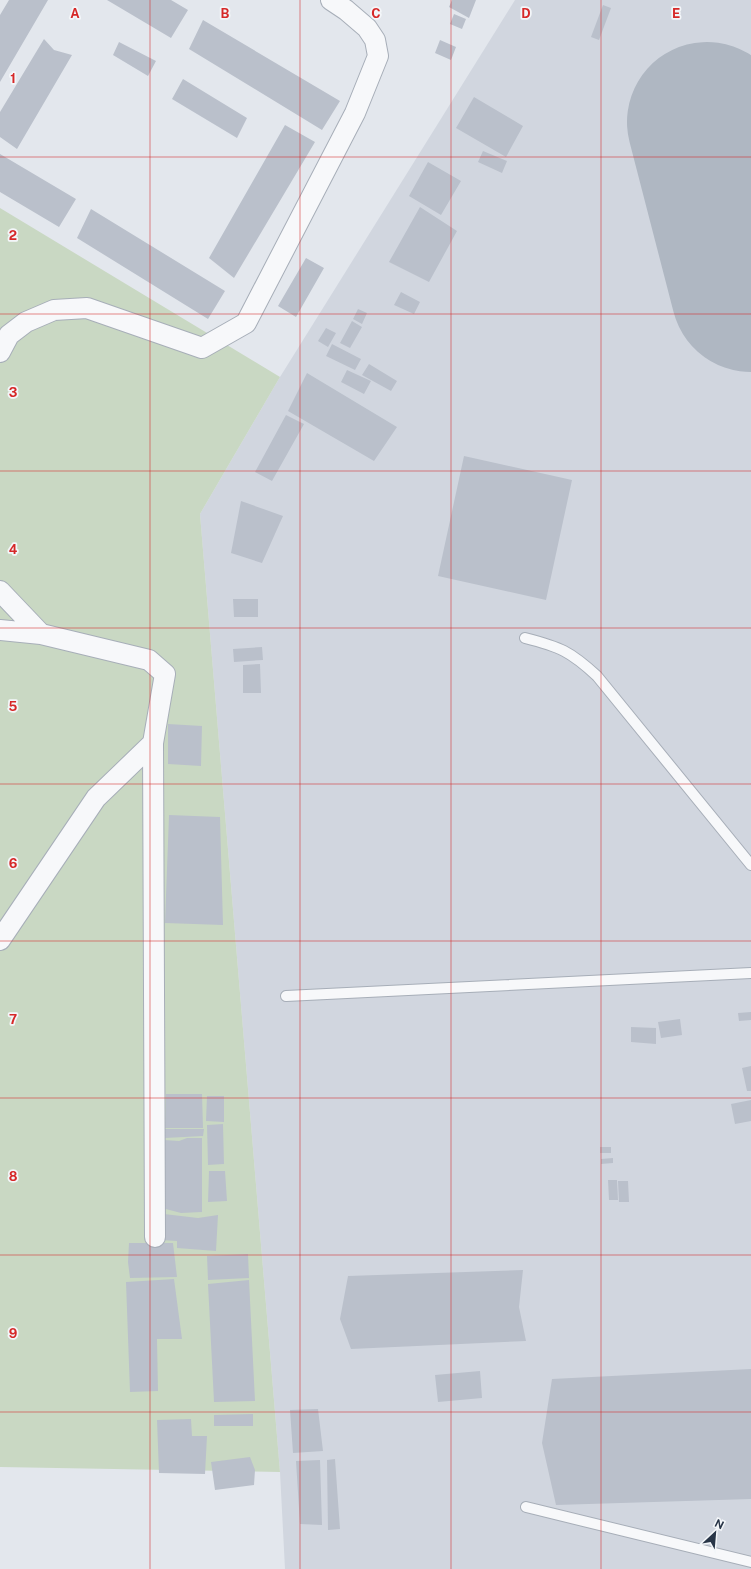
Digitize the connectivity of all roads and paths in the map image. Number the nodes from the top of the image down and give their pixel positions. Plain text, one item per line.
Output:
1 (331, 0) edge
2 (0, 352) edge
3 (0, 591) edge
4 (0, 630) edge
5 (41, 634) junction
6 (525, 638) dead end
7 (153, 743) junction
8 (751, 865) edge
9 (0, 940) edge
10 (751, 973) edge
11 (286, 996) dead end
12 (154, 1237) dead end
13 (526, 1507) dead end
14 (751, 1562) edge

1 - 2 street
3 - 5 street
4 - 5 street
5 - 7 street
6 - 8 lane
7 - 9 street
7 - 12 street
10 - 11 lane
13 - 14 lane

